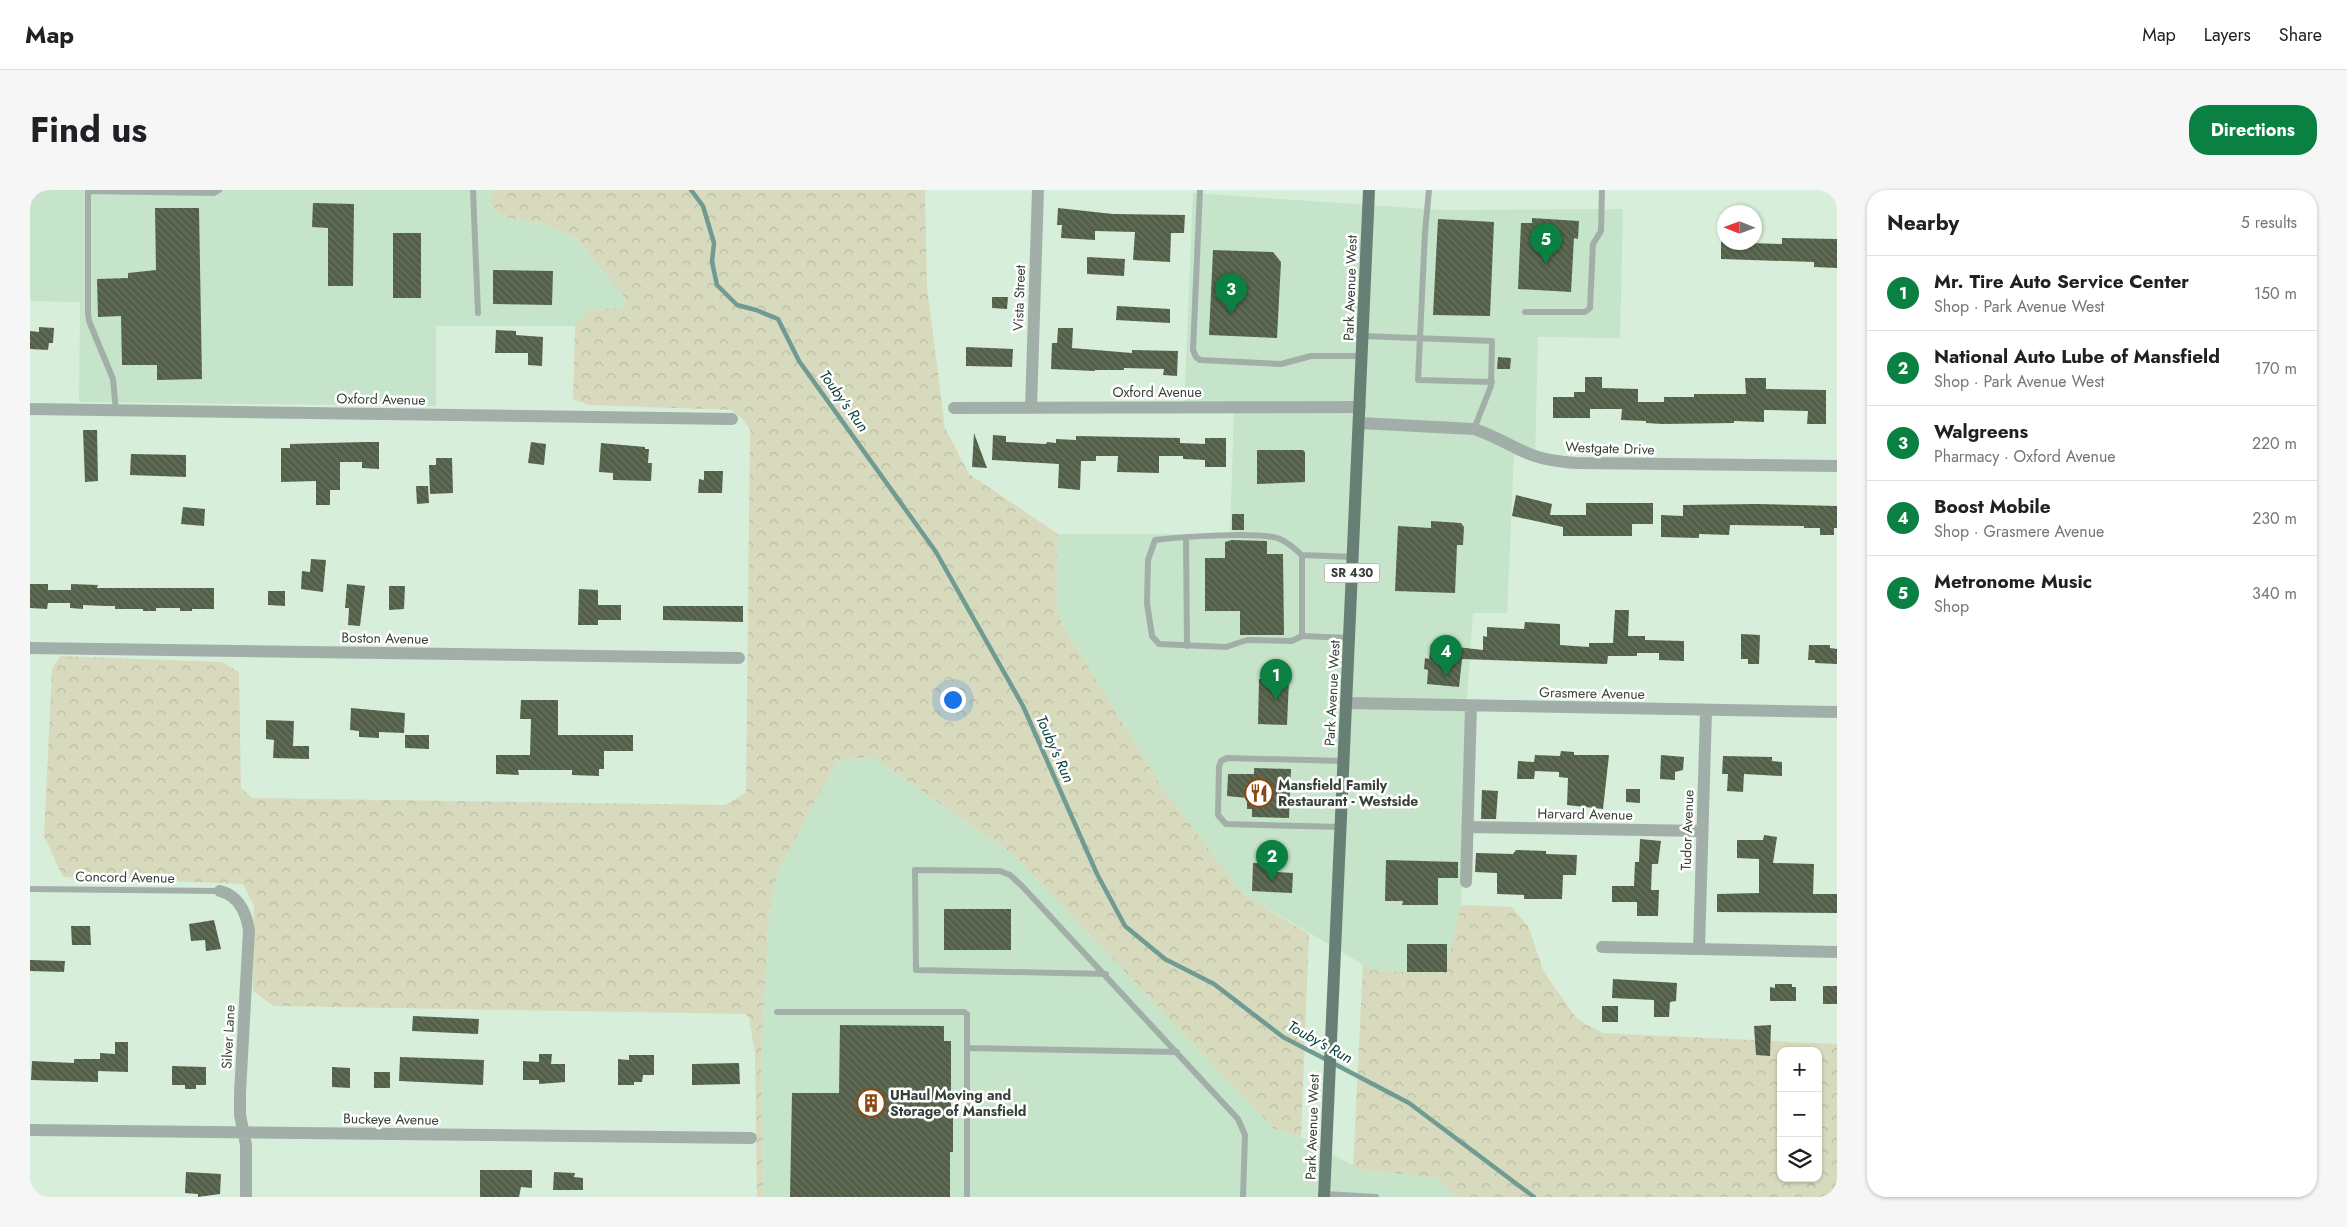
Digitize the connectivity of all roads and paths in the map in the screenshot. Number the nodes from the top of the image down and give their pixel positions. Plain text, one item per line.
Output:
1 (219, 190) edge
2 (473, 190) edge
3 (1038, 190) edge
4 (1200, 190) edge
5 (1369, 190) edge
6 (1429, 190) edge
7 (1602, 190) edge
8 (1525, 312) dead end
9 (478, 314) dead end
10 (1363, 336) junction
11 (1420, 338) junction
12 (1362, 356) junction
13 (1492, 382) junction
14 (1360, 407) junction
15 (954, 408) dead end
16 (1031, 408) junction
17 (30, 410) edge
18 (116, 411) junction
19 (732, 419) dead end
20 (1359, 423) junction
21 (1474, 429) junction
22 (1837, 466) edge
23 (1186, 536) junction
24 (1302, 556) junction
25 (1353, 556) junction
26 (1302, 636) junction
27 (1350, 638) junction
28 (1188, 646) junction
29 (30, 648) edge
30 (739, 658) dead end
31 (1347, 703) junction
32 (1471, 706) junction
33 (1706, 710) junction
34 (1837, 712) edge
35 (1344, 761) junction
36 (1341, 827) junction
37 (1467, 827) junction
38 (1702, 831) junction
39 (1466, 882) dead end
40 (30, 889) edge
41 (220, 891) joint
42 (1602, 947) dead end
43 (1699, 949) junction
44 (1837, 952) edge
45 (1106, 974) junction
46 (777, 1012) dead end
47 (968, 1048) junction
48 (1177, 1052) junction
49 (30, 1130) edge
50 (244, 1132) junction
51 (751, 1138) dead end
52 (1324, 1195) edge
53 (1362, 1196) edge
54 (246, 1197) edge
55 (967, 1197) edge
56 (1243, 1197) edge
57 (1376, 1197) edge

1 - 18 lane
2 - 9 lane
3 - 16 street, Vista Street
4 - 12 lane
5 - 10 main road, Park Avenue West / SR 430
6 - 11 lane
7 - 8 lane
10 - 11 lane
10 - 12 main road, Park Avenue West / SR 430
11 - 13 lane
11 - 13 lane
12 - 14 main road, Park Avenue West / SR 430
13 - 21 lane
14 - 16 street, Oxford Avenue
14 - 20 main road, Park Avenue West / SR 430
15 - 16 street, Oxford Avenue
17 - 18 street, Oxford Avenue
18 - 19 street, Oxford Avenue
20 - 21 street, Westgate Drive
20 - 25 main road, Park Avenue West / SR 430
21 - 22 street, Westgate Drive
23 - 24 lane
23 - 28 lane
23 - 28 lane
24 - 25 lane
24 - 26 lane
25 - 27 main road, Park Avenue West / SR 430
26 - 27 lane
26 - 28 lane
27 - 31 main road, Park Avenue West / SR 430
29 - 30 street, Boston Avenue
31 - 32 street, Grasmere Avenue
31 - 35 main road, Park Avenue West / SR 430
32 - 33 street, Grasmere Avenue
32 - 37 street
33 - 34 street, Grasmere Avenue
33 - 38 street, Tudor Avenue
35 - 36 main road, Park Avenue West / SR 430
35 - 36 lane
36 - 52 main road, Park Avenue West / SR 430
37 - 38 street, Harvard Avenue
37 - 39 street
38 - 43 street, Tudor Avenue
40 - 41 lane, Concord Avenue
41 - 50 street, Silver Lane
42 - 43 street
43 - 44 street
45 - 45 lane
45 - 48 lane
46 - 47 lane
47 - 48 lane
47 - 55 lane
48 - 56 lane
49 - 50 street, Buckeye Avenue
50 - 51 street, Buckeye Avenue
50 - 54 street, Silver Lane
52 - 53 lane
53 - 57 lane

